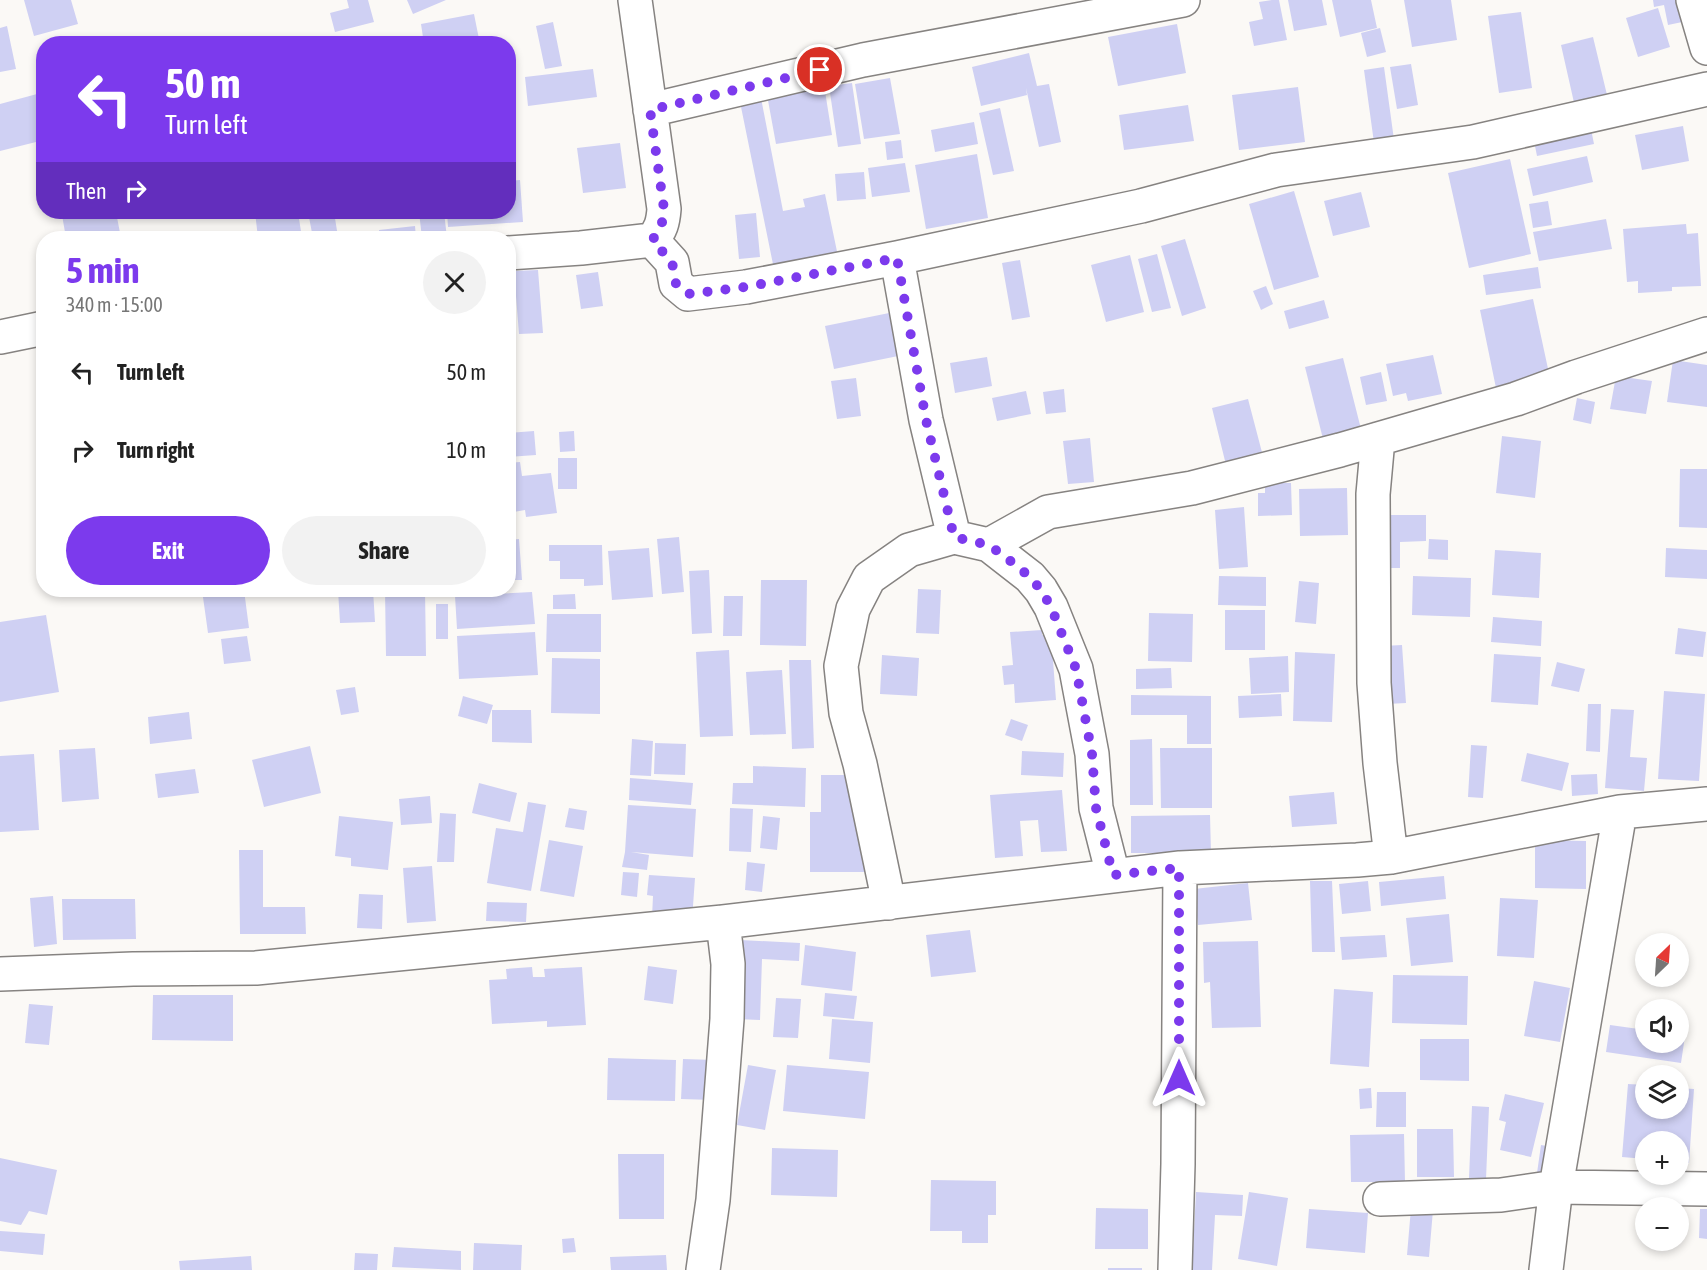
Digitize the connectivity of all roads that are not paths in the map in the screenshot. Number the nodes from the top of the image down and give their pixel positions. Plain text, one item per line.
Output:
1 (635, 0) edge
2 (1183, 0) edge
3 (1693, 0) edge
4 (1707, 48) edge
5 (1707, 89) edge
6 (650, 110) junction
7 (652, 240) junction
8 (516, 252) edge
9 (897, 258) junction
10 (36, 329) edge
11 (1707, 334) edge
12 (0, 337) edge
13 (1378, 439) junction
14 (954, 537) junction
15 (989, 545) junction
16 (1707, 804) edge
17 (1620, 812) junction
18 (1391, 856) junction
19 (1179, 868) junction
20 (1113, 875) junction
21 (889, 903) junction
22 (723, 922) junction
23 (0, 974) edge
24 (1556, 1187) junction
25 (1707, 1189) edge
26 (1380, 1199) dead end
27 (703, 1270) edge
28 (1175, 1270) edge
29 (1546, 1270) edge

1 - 6 street
2 - 6 street
3 - 4 street
5 - 9 street
6 - 7 street
7 - 8 street
7 - 9 street
9 - 14 street
10 - 12 street
11 - 13 street
13 - 15 street
13 - 18 street
14 - 15 street
14 - 21 street
15 - 20 street
16 - 17 street
17 - 18 street
17 - 24 street
18 - 19 street
19 - 20 street
19 - 28 street
20 - 21 street
21 - 22 street
22 - 23 street
22 - 27 street
24 - 25 street
24 - 26 street
24 - 29 street

